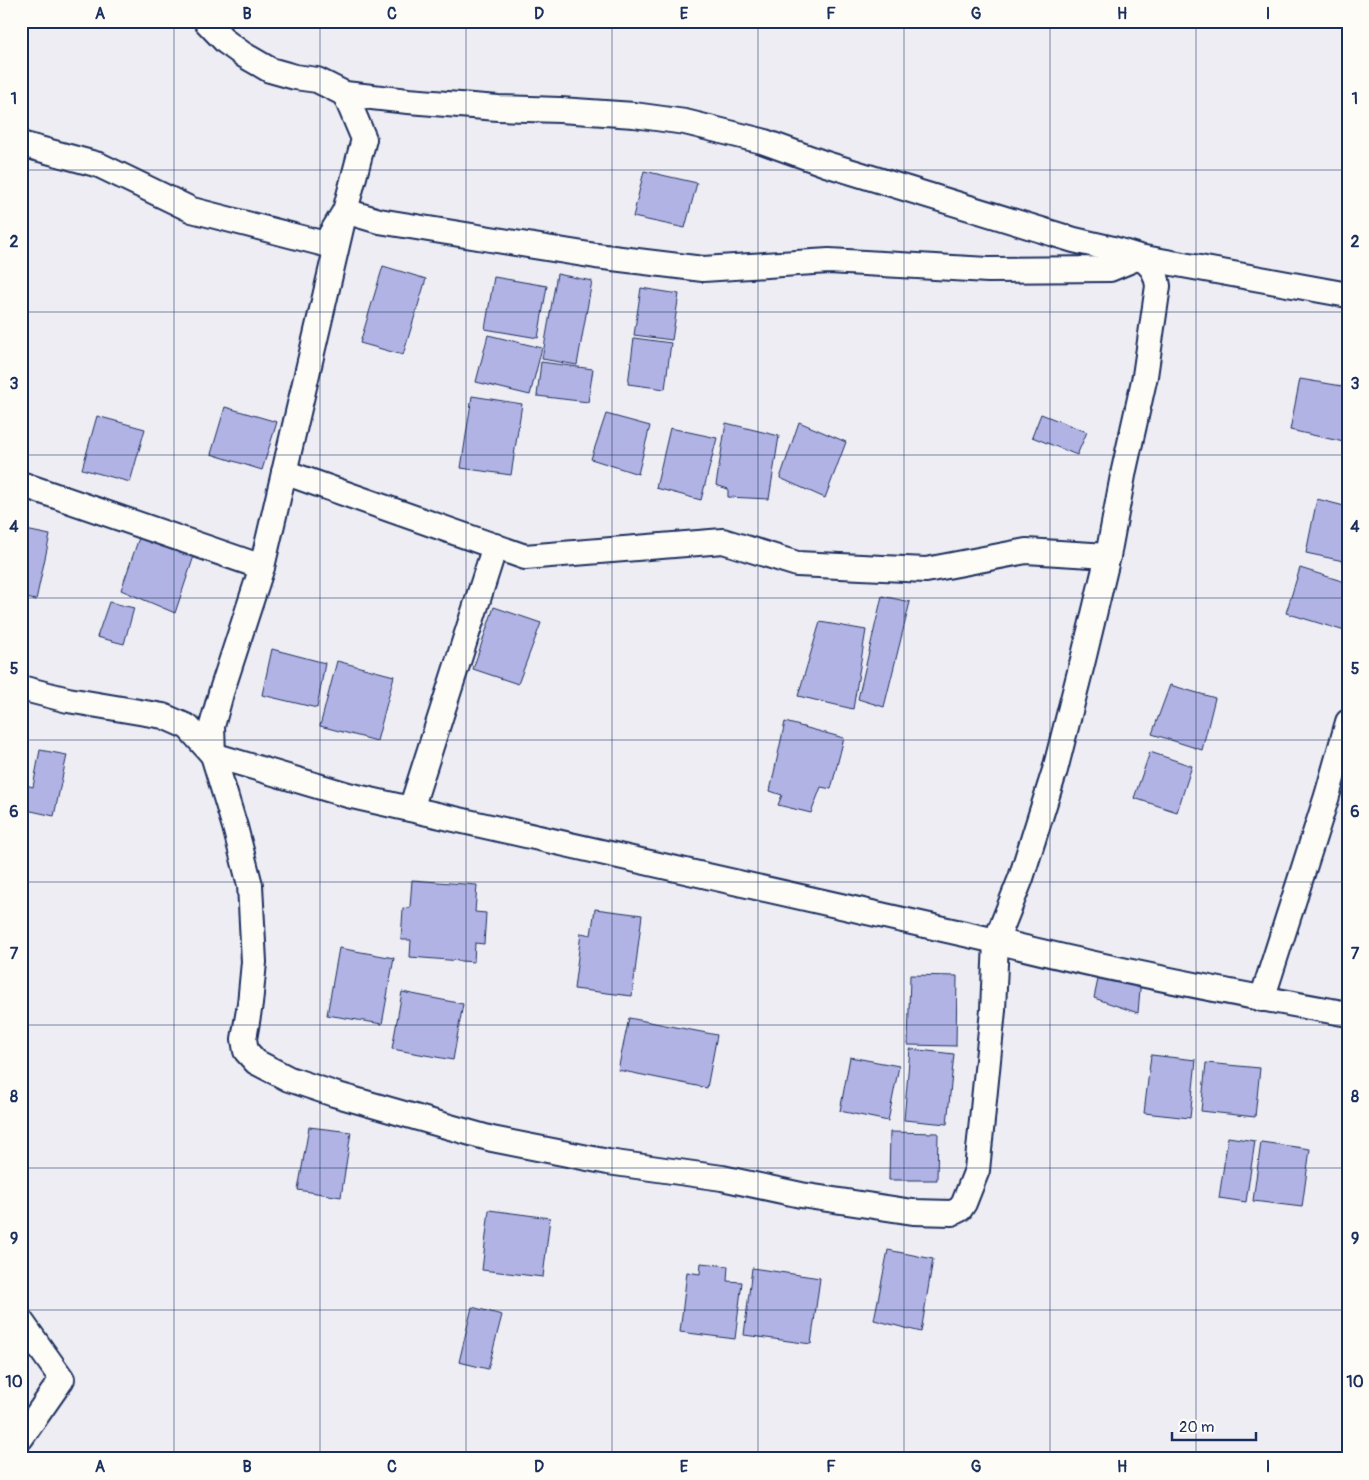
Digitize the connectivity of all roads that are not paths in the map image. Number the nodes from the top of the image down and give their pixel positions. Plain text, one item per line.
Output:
1 (206, 21) edge
2 (346, 94) junction
3 (21, 144) edge
4 (345, 211) junction
5 (1139, 257) junction
6 (1348, 294) edge
7 (284, 472) junction
8 (21, 484) edge
9 (495, 546) junction
10 (1108, 556) junction
11 (262, 567) junction
12 (21, 688) edge
13 (1348, 722) edge
14 (213, 755) junction
15 (411, 810) junction
16 (996, 942) junction
17 (1262, 999) junction
18 (1348, 1014) edge
19 (21, 1321) edge
20 (21, 1438) edge

1 - 2 street
2 - 4 street
2 - 5 street
3 - 4 street
4 - 5 street
4 - 7 street
5 - 6 street
5 - 10 street
7 - 9 street
7 - 11 street
8 - 11 street
9 - 10 street
9 - 15 street
10 - 16 street
11 - 14 street
12 - 14 street
13 - 17 street
14 - 15 street
14 - 16 street
15 - 16 street
16 - 17 street
17 - 18 street
19 - 20 street

